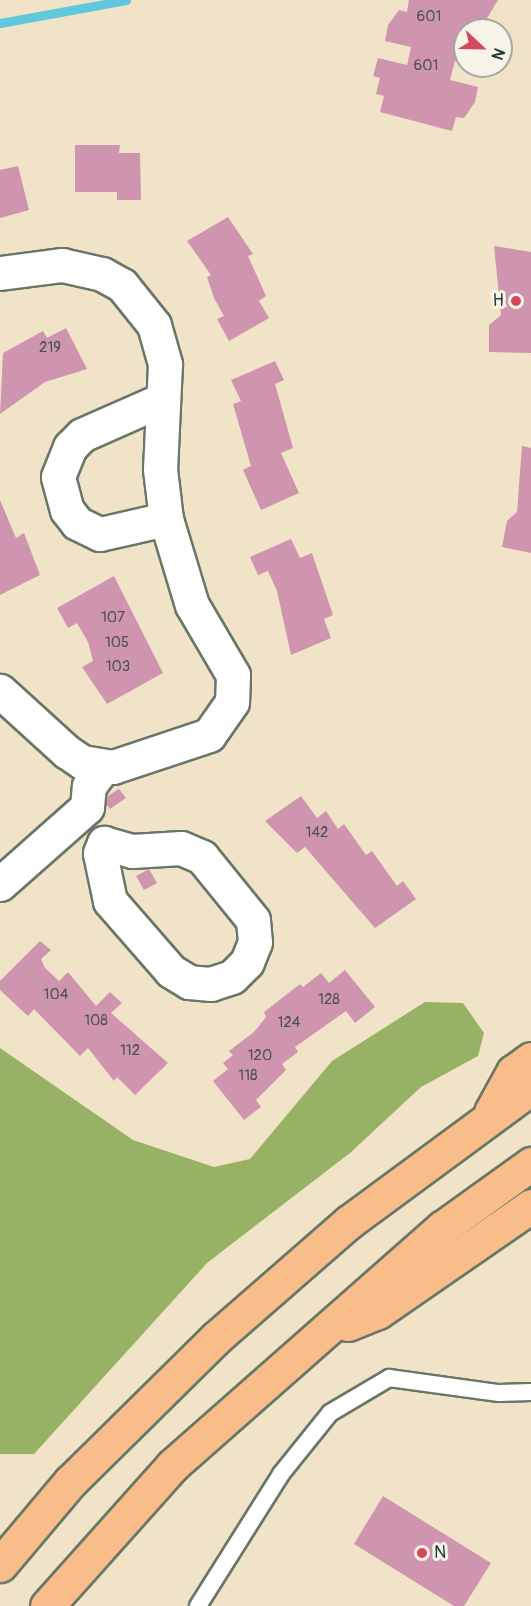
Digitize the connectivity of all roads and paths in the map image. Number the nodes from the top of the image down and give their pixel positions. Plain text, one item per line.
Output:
1 (0, 273) edge
2 (159, 401) junction
3 (166, 519) junction
4 (0, 691) edge
5 (104, 766) junction
6 (87, 807) junction
7 (104, 843) junction
8 (0, 884) edge
9 (531, 1059) edge
10 (531, 1088) edge
11 (489, 1116) junction
12 (531, 1164) edge
13 (531, 1206) edge
14 (311, 1340) junction
15 (531, 1392) edge
16 (0, 1565) edge
17 (46, 1606) edge
18 (198, 1606) edge

1 - 2 street
2 - 3 street
2 - 3 street
3 - 5 street
4 - 5 street
5 - 6 street
6 - 7 street
6 - 8 street
7 - 7 street
9 - 11 highway
10 - 11 highway
11 - 16 highway
12 - 14 highway
13 - 14 highway
14 - 17 highway
15 - 18 lane

